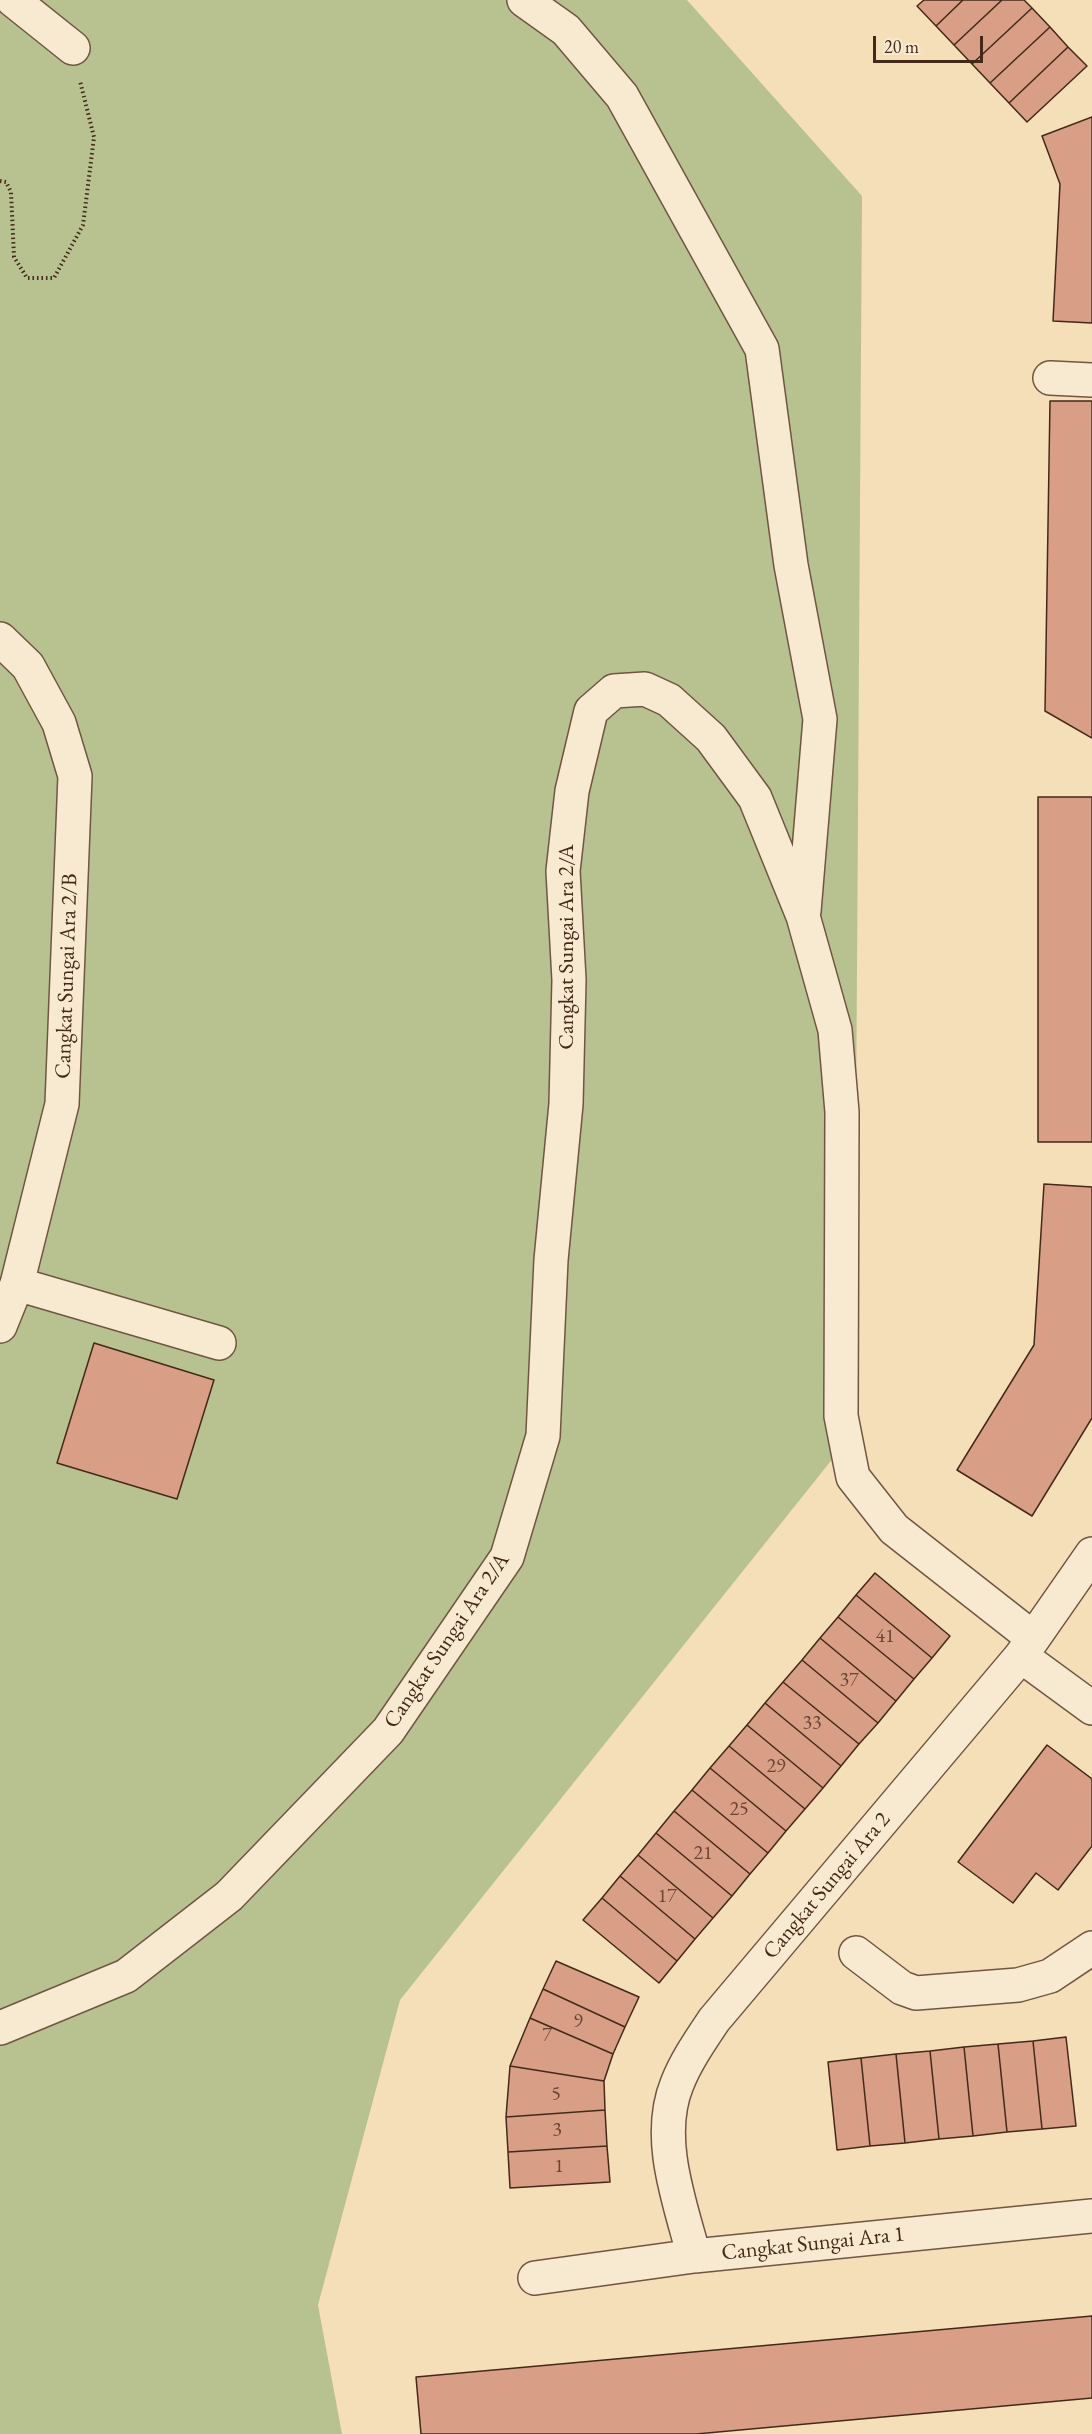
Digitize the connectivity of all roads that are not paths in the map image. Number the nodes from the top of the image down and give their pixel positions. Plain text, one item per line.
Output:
1 (14, 0) edge
2 (524, 0) edge
3 (73, 48) road end
4 (1050, 378) dead end
5 (1092, 380) edge
6 (0, 639) edge
7 (803, 916) junction
8 (17, 1284) junction
9 (0, 1326) edge
10 (219, 1343) dead end
11 (1092, 1554) edge
12 (1027, 1647) junction
13 (1092, 1708) edge
14 (1092, 1948) edge
15 (856, 1953) dead end
16 (0, 2028) edge
17 (1092, 2216) edge
18 (694, 2256) junction
19 (535, 2278) dead end

1 - 3 street
2 - 7 street
4 - 5 street
6 - 8 street, Cangkat Sungai Ara 2/B
7 - 12 street, Cangkat Sungai Ara 2/A
7 - 16 street, Cangkat Sungai Ara 2/A
8 - 9 street, Cangkat Sungai Ara 2/B
8 - 10 street
11 - 12 street, Cangkat Sungai Ara 2
12 - 13 street, Cangkat Sungai Ara 2/A
12 - 18 street, Cangkat Sungai Ara 2
14 - 15 street
17 - 18 street, Cangkat Sungai Ara 1
18 - 19 street, Cangkat Sungai Ara 1

